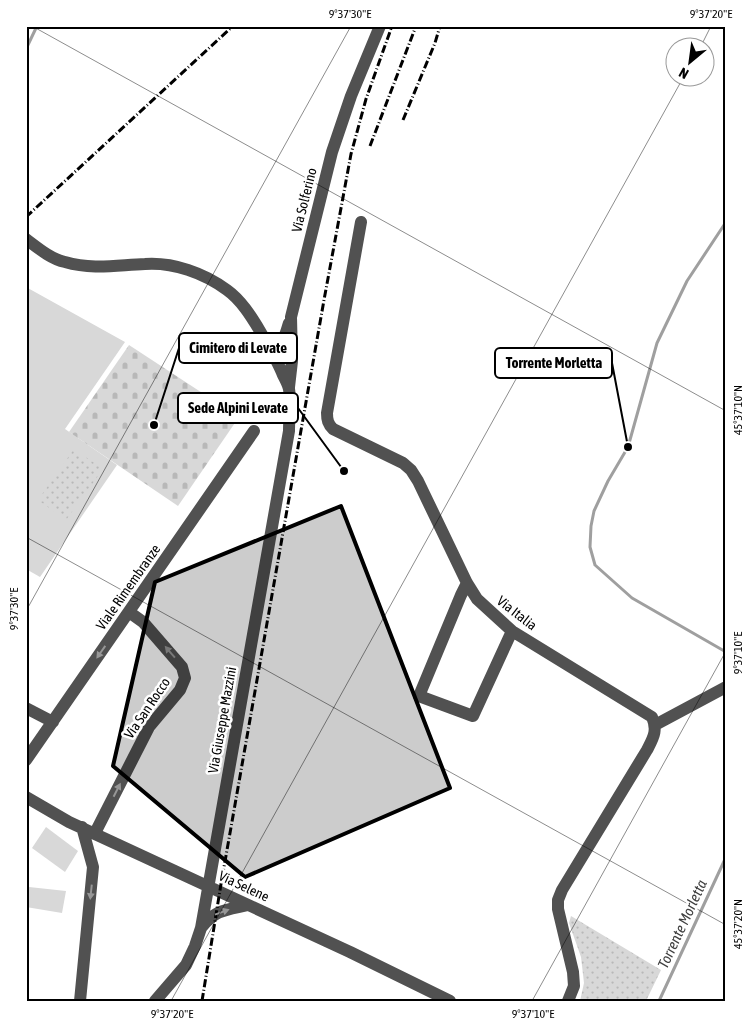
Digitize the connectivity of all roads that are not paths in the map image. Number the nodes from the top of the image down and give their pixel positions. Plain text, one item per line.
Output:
1 (380, 26) edge
2 (360, 222) dead end
3 (26, 239) edge
4 (291, 317) junction
5 (267, 343) junction
6 (292, 345) junction
7 (278, 361) junction
8 (289, 388) junction
9 (254, 431) dead end
10 (467, 583) junction
11 (129, 612) junction
12 (512, 631) junction
13 (726, 687) edge
14 (26, 708) edge
15 (53, 722) junction
16 (655, 725) junction
17 (26, 760) edge
18 (26, 797) edge
19 (82, 828) junction
20 (99, 835) junction
21 (93, 867) junction
22 (208, 886) junction
23 (248, 904) junction
24 (201, 928) junction
25 (80, 1001) edge
26 (156, 1001) edge
27 (450, 1001) edge
28 (568, 1001) edge

1 - 4 street, Via Solferino
2 - 10 street, Via Italia
3 - 5 street
4 - 5 street
4 - 6 street, Via Solferino
5 - 7 street
6 - 7 street
6 - 8 street, Via Solferino
7 - 8 street
8 - 22 street, Via Giuseppe Mazzini
9 - 11 street, Viale Rimembranze
10 - 12 street, Via Italia
10 - 12 street
11 -> 15 street, Viale Rimembranze
20 -> 11 street, Via San Rocco
12 - 16 street, Via Italia
13 - 16 street
14 - 15 street
15 - 17 street, Viale Rimembranze
16 - 28 street
18 - 19 street, Via Selene
19 - 20 street, Via Selene
19 - 21 street
20 - 21 street
20 - 22 street, Via Selene
21 -> 25 street
22 - 23 street, Via Selene
22 - 24 street, Via Giuseppe Mazzini
24 -> 23 street
23 - 27 street, Via Selene
24 - 26 street, Via Giuseppe Mazzini

